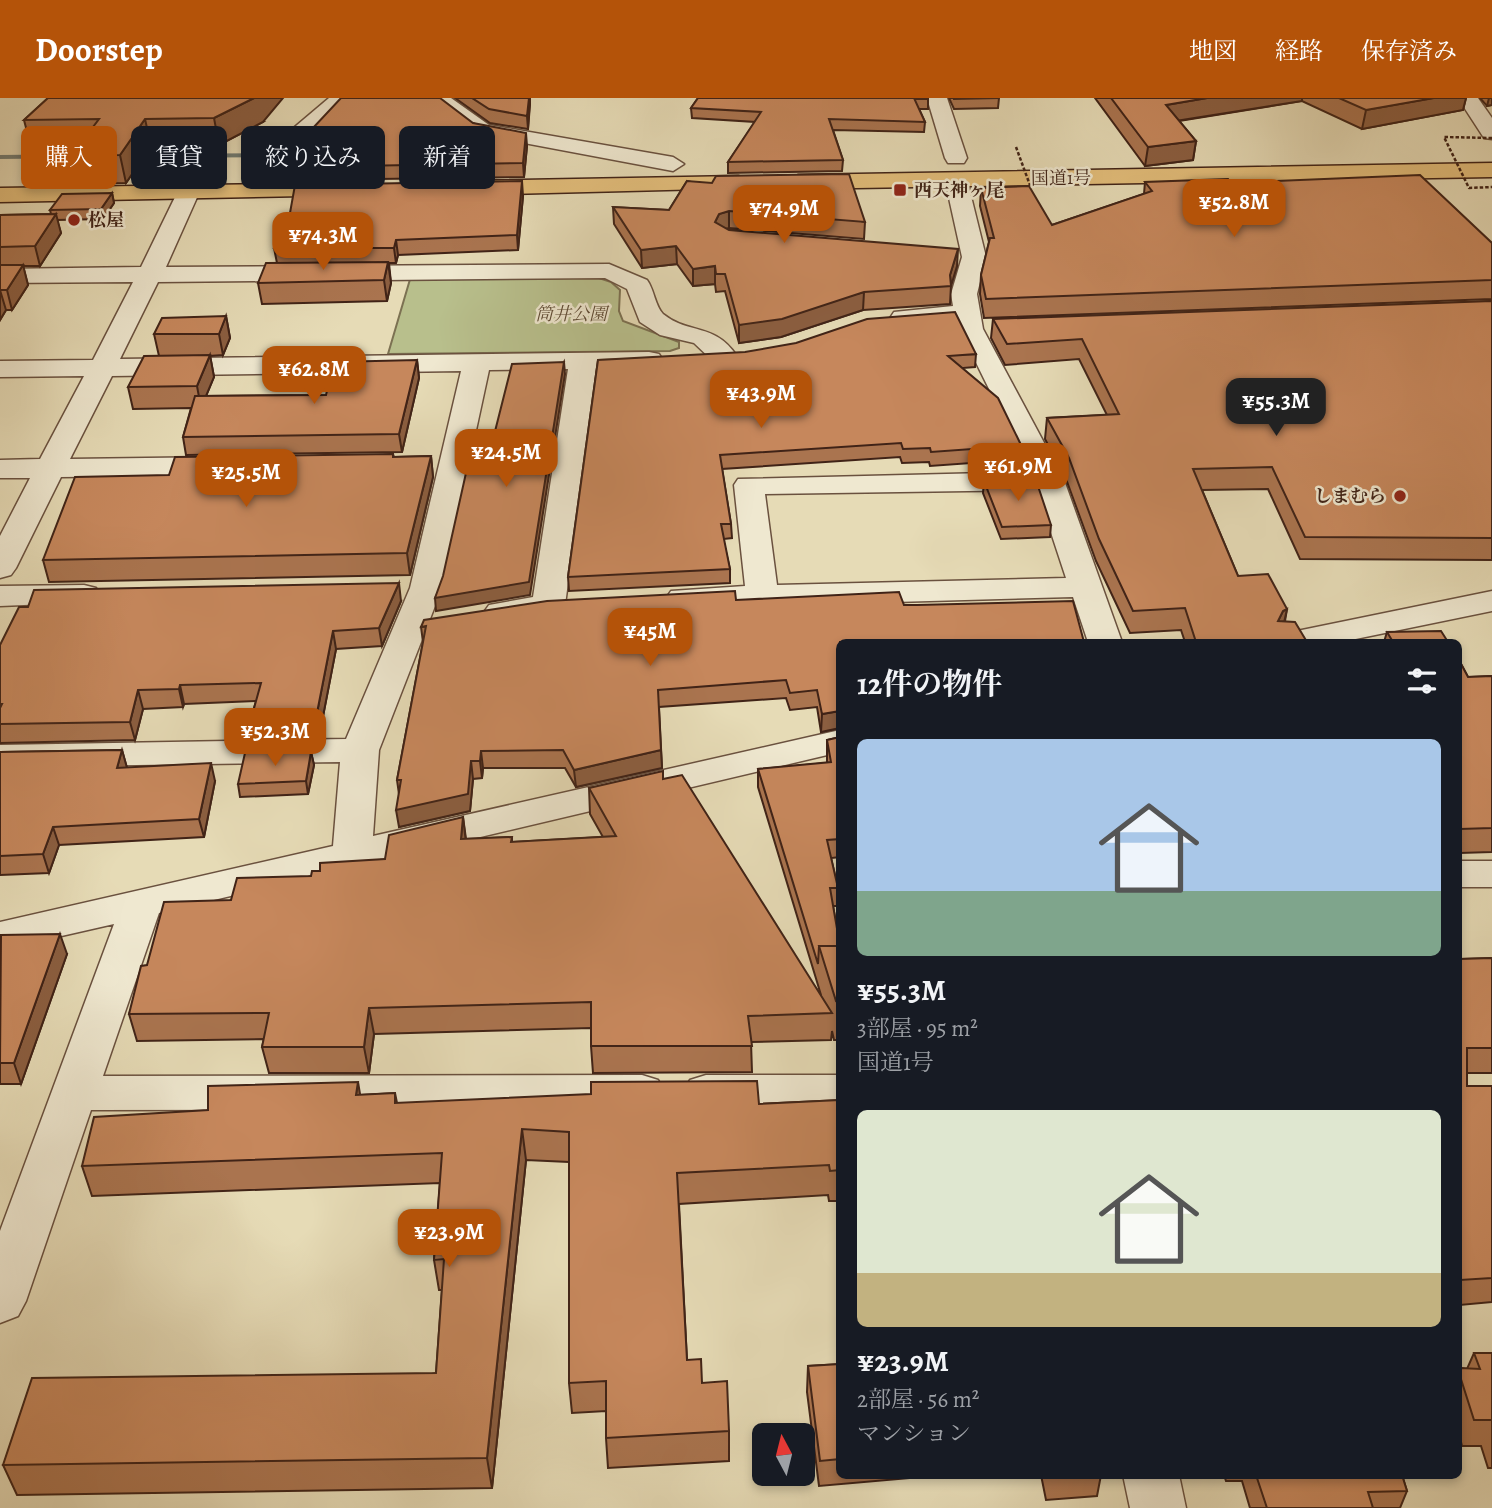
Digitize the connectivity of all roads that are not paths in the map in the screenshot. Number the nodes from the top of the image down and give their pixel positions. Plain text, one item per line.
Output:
1 (341, 98) edge
2 (438, 98) edge
3 (937, 98) edge
4 (1468, 98) edge
5 (309, 126) edge
6 (1492, 135) edge
7 (1492, 151) edge
8 (794, 161) edge
9 (740, 162) edge
10 (673, 164) junction
11 (495, 166) edge
12 (241, 169) edge
13 (956, 169) junction
14 (1492, 170) edge
15 (0, 174) edge
16 (495, 187) edge
17 (369, 190) edge
18 (188, 193) junction
19 (0, 195) edge
20 (946, 256) edge
21 (973, 258) junction
22 (152, 274) junction
23 (0, 276) edge
24 (876, 320) edge
25 (978, 323) junction
26 (477, 362) junction
27 (583, 363) junction
28 (106, 367) junction
29 (0, 369) edge
30 (257, 466) edge
31 (48, 468) junction
32 (0, 470) edge
33 (1049, 480) junction
34 (0, 568) edge
35 (1086, 587) junction
36 (110, 594) edge
37 (762, 594) junction
38 (0, 596) edge
39 (655, 599) edge
40 (1492, 601) edge
41 (440, 622) junction
42 (1104, 639) edge
43 (1307, 639) edge
44 (836, 742) edge
45 (360, 750) junction
46 (0, 756) edge
47 (352, 854) junction
48 (1462, 874) edge
49 (1492, 874) edge
50 (142, 901) junction
51 (0, 936) edge
52 (836, 1092) edge
53 (74, 1093) junction
54 (0, 1301) edge
55 (1152, 1479) edge
56 (1157, 1508) edge

1 - 5 street
2 - 10 street
3 - 13 street
4 - 6 street
7 - 13 highway, 国道1号
8 - 13 highway, 国道1号
9 - 10 highway
10 - 11 highway
12 - 15 highway
13 - 14 highway, 国道1号
13 - 16 highway, 国道1号
13 - 21 street
17 - 18 highway
18 - 19 highway
18 - 22 street
20 - 21 street
21 - 25 street
22 - 23 street
22 - 27 street
22 - 28 street
24 - 25 street
25 - 33 street
26 - 27 street
26 - 28 street
26 - 41 street
27 - 41 street
28 - 29 street
28 - 31 street
30 - 31 street
31 - 32 street
31 - 34 street
33 - 35 street
33 - 37 street
35 - 37 street
35 - 42 street
36 - 38 street
37 - 39 street
40 - 43 street
41 - 45 street
44 - 47 street
45 - 46 street
45 - 47 street
47 - 50 street
48 - 49 street
50 - 51 street
50 - 53 street
52 - 53 street
53 - 54 street
55 - 56 street

